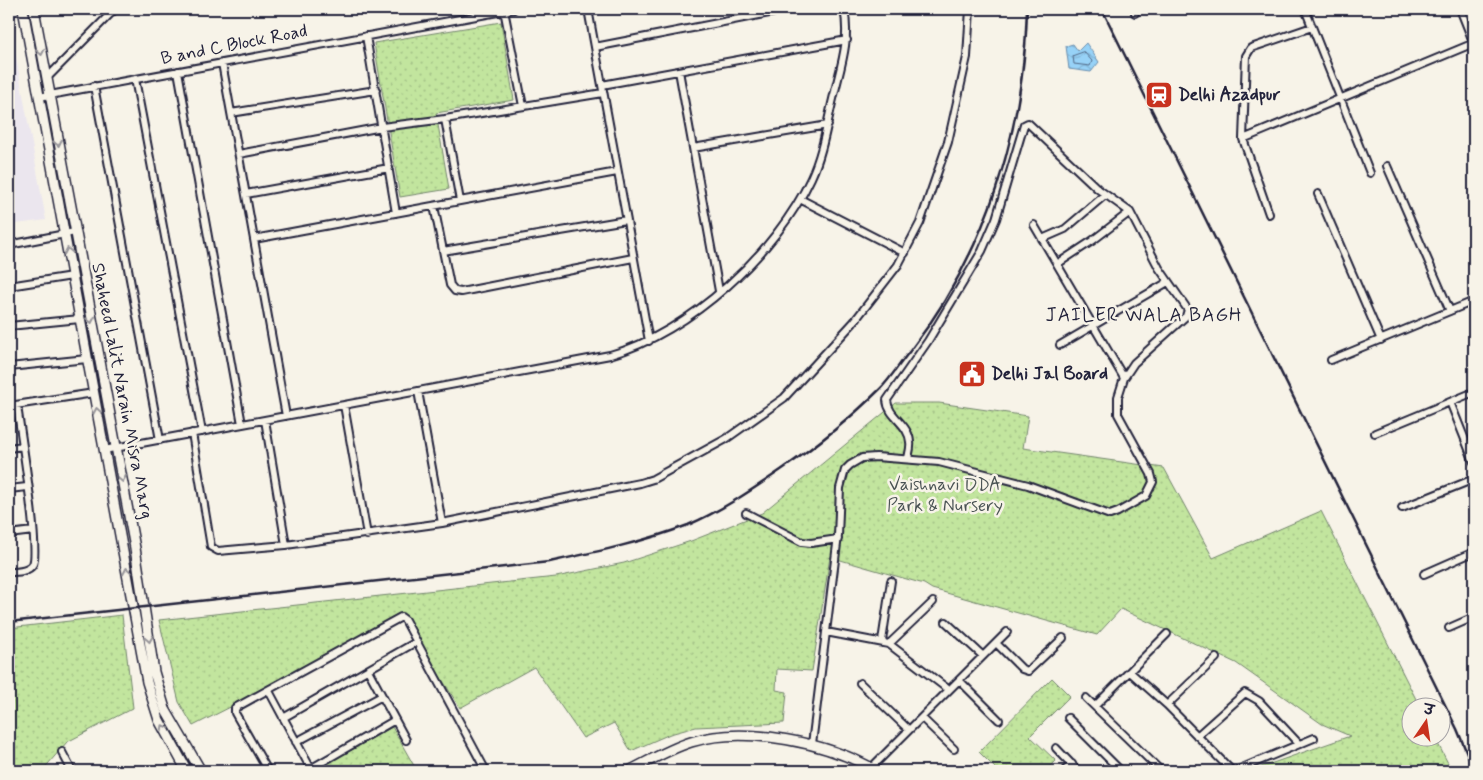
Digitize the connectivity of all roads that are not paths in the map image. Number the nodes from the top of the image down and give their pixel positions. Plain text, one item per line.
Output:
1 (23, 9) edge
2 (34, 9) edge
3 (115, 9) edge
4 (514, 9) edge
5 (588, 9) edge
6 (790, 9) edge
7 (844, 9) edge
8 (970, 9) edge
9 (1305, 9) edge
10 (1460, 9) edge
11 (504, 10) junction
12 (1312, 27) junction
13 (366, 36) junction
14 (847, 40) junction
15 (1474, 43) edge
16 (595, 47) junction
17 (222, 63) junction
18 (679, 70) junction
19 (178, 71) junction
20 (46, 79) junction
21 (135, 79) junction
22 (602, 85) junction
23 (94, 86) junction
24 (376, 90) junction
25 (603, 93) junction
26 (49, 95) junction
27 (39, 97) junction
28 (1340, 98) junction
29 (523, 106) junction
30 (231, 113) junction
31 (445, 119) junction
32 (828, 125) junction
33 (382, 127) junction
34 (1243, 139) junction
35 (693, 148) junction
36 (238, 154) junction
37 (1387, 166) dead end
38 (389, 168) junction
39 (617, 172) junction
40 (1370, 173) dead end
41 (246, 194) junction
42 (1318, 194) dead end
43 (1105, 195) junction
44 (800, 199) junction
45 (460, 201) junction
46 (434, 206) junction
47 (1130, 212) junction
48 (396, 213) junction
49 (1269, 214) dead end
50 (626, 220) junction
51 (1034, 225) dead end
52 (75, 232) junction
53 (64, 235) junction
54 (254, 239) junction
55 (1042, 239) junction
56 (9, 245) edge
57 (443, 251) junction
58 (905, 253) junction
59 (633, 258) junction
60 (1057, 264) junction
61 (72, 276) junction
62 (1168, 282) junction
63 (9, 286) edge
64 (719, 291) junction
65 (1474, 301) edge
66 (1450, 311) junction
67 (80, 319) junction
68 (9, 326) edge
69 (1092, 326) junction
70 (649, 340) junction
71 (1381, 340) junction
72 (1060, 345) dead end
73 (88, 359) junction
74 (1331, 360) dead end
75 (9, 368) edge
76 (1124, 378) junction
77 (418, 391) junction
78 (1474, 392) edge
79 (94, 394) junction
80 (1450, 402) junction
81 (17, 405) junction
82 (344, 405) junction
83 (9, 406) edge
84 (286, 416) junction
85 (265, 420) junction
86 (242, 424) junction
87 (202, 432) junction
88 (192, 433) junction
89 (1374, 433) dead end
90 (160, 440) junction
91 (22, 446) junction
92 (9, 448) edge
93 (116, 448) junction
94 (104, 450) junction
95 (908, 458) junction
96 (1474, 462) edge
97 (1474, 479) edge
98 (27, 487) junction
99 (9, 489) edge
100 (1402, 508) dead end
101 (746, 513) dead end
102 (442, 523) junction
103 (33, 531) junction
104 (9, 534) edge
105 (367, 535) junction
106 (838, 539) junction
107 (286, 545) junction
108 (1474, 552) edge
109 (9, 572) edge
110 (1424, 574) dead end
111 (891, 581) dead end
112 (933, 602) dead end
113 (1474, 617) edge
114 (946, 622) dead end
115 (1449, 628) dead end
116 (826, 632) junction
117 (1007, 632) dead end
118 (1167, 634) dead end
119 (1063, 638) dead end
120 (416, 642) junction
121 (996, 642) junction
122 (886, 643) junction
123 (983, 656) junction
124 (1216, 658) dead end
125 (368, 670) junction
126 (1130, 672) junction
127 (959, 680) junction
128 (860, 683) dead end
129 (949, 690) junction
130 (269, 692) junction
131 (382, 696) junction
132 (1086, 698) dead end
133 (1094, 706) junction
134 (1167, 706) junction
135 (283, 718) junction
136 (922, 718) junction
137 (1068, 718) dead end
138 (395, 720) junction
139 (1000, 720) dead end
140 (909, 730) junction
141 (1197, 736) junction
142 (1314, 738) dead end
143 (406, 740) dead end
144 (296, 742) junction
145 (812, 744) junction
146 (1299, 744) junction
147 (1056, 748) dead end
148 (954, 749) dead end
149 (62, 752) dead end
150 (1072, 764) junction
151 (874, 769) edge
152 (311, 770) edge
153 (72, 771) edge
154 (187, 771) edge
155 (201, 771) edge
156 (268, 771) edge
157 (486, 771) edge
158 (629, 771) edge
159 (1064, 771) edge
160 (1078, 771) edge
161 (1121, 771) edge
162 (1161, 771) edge
163 (1233, 771) edge

1 - 27 street, Shaheed Lalit Narain Misra Marg
2 -> 20 street, Shaheed Lalit Narain Misra Marg
3 - 20 street
4 - 11 street, B and C Block Road
5 - 16 street
6 - 16 street
7 - 14 street
8 - 58 street
9 - 12 street
10 - 15 street
11 - 13 street, B and C Block Road
11 - 29 street
12 - 28 street
12 - 34 street
13 - 17 street, B and C Block Road
13 - 24 street
14 - 18 street
14 - 32 street
15 - 28 street
16 - 22 street
17 - 19 street, B and C Block Road
17 - 30 street
18 - 22 street
18 - 35 street
19 - 21 street, B and C Block Road
19 - 86 street
20 - 26 street, Shaheed Lalit Narain Misra Marg
21 - 23 street, B and C Block Road
21 - 87 street
22 - 25 street
23 - 26 street, B and C Block Road
23 - 90 street
24 - 30 street
24 - 33 street
25 - 29 street
25 - 39 street
26 - 27 street, B and C Block Road
26 -> 52 street, Shaheed Lalit Narain Misra Marg
27 - 53 street, Shaheed Lalit Narain Misra Marg
28 - 34 street
28 - 40 street
29 - 31 street
30 - 36 street
31 - 33 street
31 - 45 street
32 - 35 street
32 - 44 street
33 - 36 street
33 - 38 street
34 - 49 street
35 - 64 street
36 - 41 street
37 - 66 street
38 - 41 street
38 - 48 street
39 - 45 street
39 - 50 street
41 - 54 street
42 - 71 street
43 - 47 street
43 - 55 street
43 - 95 street
44 - 58 street
44 - 64 street
45 - 46 street
46 - 48 street
46 - 57 street
47 - 60 street
47 - 62 street
48 - 54 street
50 - 57 street
50 - 59 street
51 - 55 street
52 - 53 street
52 -> 93 street, Shaheed Lalit Narain Misra Marg
53 - 56 street
61 -> 53 street, Shaheed Lalit Narain Misra Marg
54 - 84 street
55 - 60 street
57 - 59 street
58 - 102 street
59 - 70 street
60 - 69 street
61 - 63 street
61 - 67 street, Shaheed Lalit Narain Misra Marg
62 - 69 street
62 - 76 street
64 - 70 street
65 - 66 street
66 - 71 street
67 - 68 street
67 - 73 street, Shaheed Lalit Narain Misra Marg
69 - 72 street
69 - 76 street
70 - 77 street
71 - 74 street
73 - 75 street
73 - 79 street, Shaheed Lalit Narain Misra Marg
76 - 95 street
77 - 82 street
77 - 102 street
78 - 80 street
79 - 81 street
94 -> 79 street, Shaheed Lalit Narain Misra Marg
80 - 89 street
80 - 96 street
81 - 83 street
81 - 91 street
82 - 84 street
82 - 105 street
84 - 85 street
85 - 86 street
85 - 107 street
86 - 87 street
87 - 88 street
88 - 90 street
88 - 107 street
90 - 93 street
91 - 92 street
91 - 98 street
93 - 94 street
93 -> 155 street, Shaheed Lalit Narain Misra Marg
154 -> 94 street, Shaheed Lalit Narain Misra Marg
95 - 106 street
97 - 100 street
98 - 99 street
98 - 103 street
101 - 106 street
102 - 105 street
103 - 104 street
103 - 109 street
105 - 107 street
106 - 116 street
108 - 110 street
111 - 122 street
112 - 122 street
113 - 115 street
114 - 123 street
116 - 122 street
116 - 145 street
117 - 121 street
118 - 126 street
119 - 121 street
120 - 125 street
120 - 130 street
120 - 157 street
121 - 123 street
122 - 129 street
123 - 127 street
124 - 134 street
125 - 131 street
125 - 135 street
126 - 133 street
126 - 134 street
127 - 129 street
127 - 139 street
128 - 140 street
129 - 136 street
130 - 135 street
130 - 156 street
131 - 138 street
131 - 144 street
132 - 133 street
133 - 162 street
134 - 141 street
135 - 144 street
136 - 140 street
136 - 148 street
137 - 161 street
138 - 143 street
138 - 152 street
140 - 151 street
141 - 146 street
141 - 163 street
142 - 146 street
144 - 152 street
145 - 151 street
145 - 158 street
146 - 163 street
147 - 150 street
149 - 153 street
150 - 159 street
150 - 160 street

